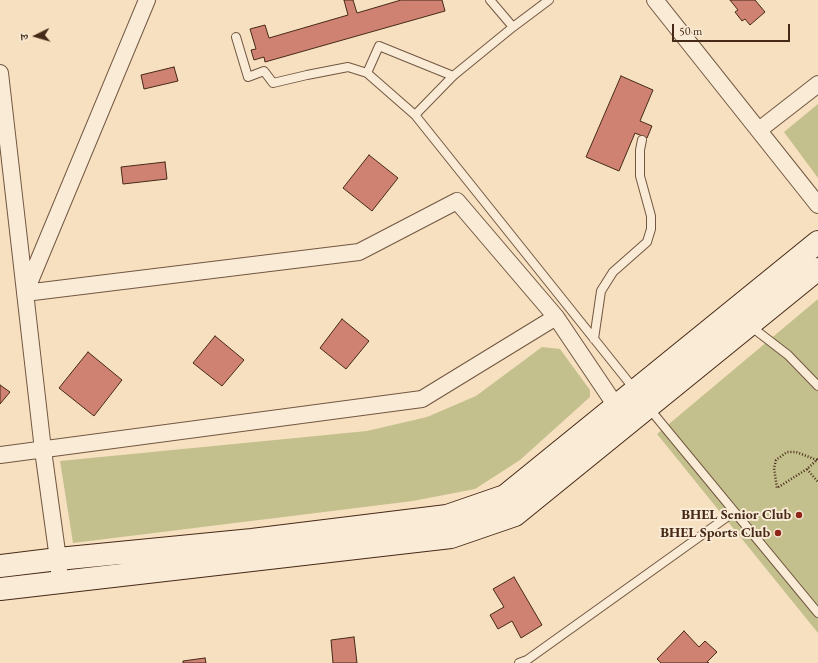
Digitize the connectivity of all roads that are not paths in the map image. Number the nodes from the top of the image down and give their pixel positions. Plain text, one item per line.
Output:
1 (148, 0) edge
2 (490, 0) edge
3 (549, 0) edge
4 (655, 0) edge
5 (513, 27) junction
6 (236, 36) dead end
7 (0, 73) edge
8 (367, 73) junction
9 (453, 76) junction
10 (818, 84) edge
11 (415, 115) junction
12 (759, 130) junction
13 (642, 140) dead end
14 (818, 205) edge
15 (818, 242) edge
16 (818, 269) edge
17 (25, 293) junction
18 (556, 317) junction
19 (739, 320) junction
20 (594, 339) junction
21 (818, 386) edge
22 (642, 399) junction
23 (615, 406) junction
24 (628, 423) junction
25 (43, 450) junction
26 (0, 455) edge
27 (734, 512) junction
28 (58, 559) junction
29 (0, 566) edge
30 (60, 583) junction
31 (0, 589) edge
32 (818, 613) edge
33 (519, 663) edge

1 - 17 street
2 - 5 lane
3 - 5 lane
4 - 12 street
5 - 9 lane
6 - 8 lane
7 - 17 street
8 - 9 lane
8 - 11 lane
9 - 11 lane
10 - 12 street
11 - 20 lane
12 - 14 street
13 - 20 lane
15 - 19 main road
16 - 19 main road
17 - 18 street
17 - 25 street
18 - 23 street
18 - 25 street
19 - 21 lane
19 - 22 main road
20 - 22 lane
22 - 23 main road
22 - 24 main road
22 - 27 lane
23 - 24 street
23 - 28 main road
24 - 30 main road
25 - 26 street
25 - 28 street
27 - 32 lane
27 - 33 lane
28 - 29 main road
28 - 30 street
30 - 31 main road

